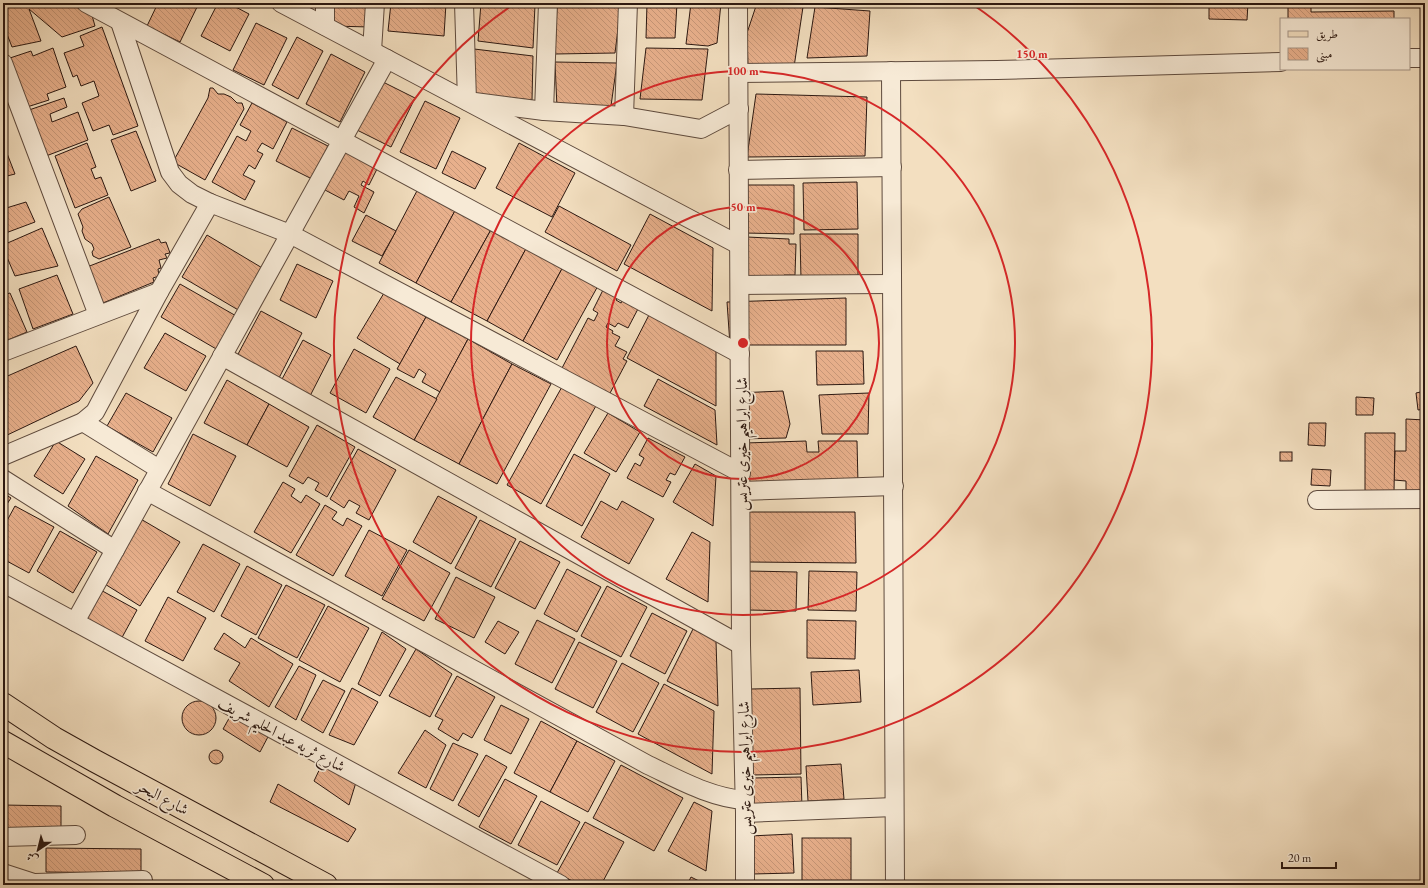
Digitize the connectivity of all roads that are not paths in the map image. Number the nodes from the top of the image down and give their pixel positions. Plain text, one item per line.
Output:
1 (86, 3) edge
2 (281, 3) edge
3 (325, 3) edge
4 (374, 3) edge
5 (464, 3) edge
6 (548, 3) edge
7 (628, 3) edge
8 (738, 3) edge
9 (120, 22) junction
10 (325, 26) junction
11 (380, 55) junction
12 (1410, 58) edge
13 (1425, 58) edge
14 (1280, 62) edge
15 (3, 63) edge
16 (891, 71) junction
17 (738, 73) junction
18 (467, 101) junction
19 (739, 109) junction
20 (544, 111) junction
21 (624, 116) junction
22 (341, 140) junction
23 (892, 167) junction
24 (738, 170) junction
25 (210, 203) junction
26 (290, 234) junction
27 (739, 245) junction
28 (892, 284) junction
29 (740, 285) junction
30 (159, 292) junction
31 (98, 315) junction
32 (3, 352) edge
33 (740, 354) junction
34 (222, 356) junction
35 (83, 422) junction
36 (3, 456) edge
37 (159, 469) junction
38 (3, 479) edge
39 (741, 482) junction
40 (894, 486) junction
41 (147, 491) junction
42 (1425, 499) edge
43 (1317, 500) dead end
44 (115, 550) junction
45 (3, 583) edge
46 (75, 622) junction
47 (741, 645) junction
48 (3, 704) edge
49 (7, 748) edge
50 (745, 807) junction
51 (894, 807) junction
52 (76, 835) dead end
53 (3, 837) edge
54 (3, 873) edge
55 (143, 880) dead end
56 (37, 884) edge
57 (263, 885) edge
58 (326, 885) edge
59 (561, 885) edge
60 (745, 885) edge
61 (894, 885) edge

1 - 9 street
2 - 10 street
3 - 10 street
4 - 11 street
5 - 18 street
6 - 20 street
7 - 21 street
8 - 17 street, شارع ابراهيم خيرى عتريس
9 - 22 street
9 - 25 street
10 - 11 street
11 - 18 street
11 - 22 street
12 - 13 street
14 - 16 street
15 - 31 street
16 - 17 street
16 - 23 street
17 - 19 street, شارع ابراهيم خيرى عتريس
18 - 20 street
18 - 27 street
19 - 21 street
19 - 24 street, شارع ابراهيم خيرى عتريس
20 - 21 street
22 - 26 street
22 - 33 street
23 - 24 street
23 - 28 street
24 - 27 street, شارع ابراهيم خيرى عتريس
25 - 26 street
25 - 30 street
26 - 34 street
26 - 39 street
27 - 29 street, شارع ابراهيم خيرى عتريس
28 - 29 street
28 - 40 street
29 - 33 street, شارع ابراهيم خيرى عتريس
30 - 31 street
30 - 35 street
31 - 32 street
33 - 39 street, شارع ابراهيم خيرى عتريس
34 - 37 street
34 - 47 street
35 - 36 street
35 - 37 street
37 - 41 street
38 - 44 street
39 - 40 street
39 - 47 street, شارع ابراهيم خيرى عتريس
40 - 51 street
41 - 44 street
41 - 50 street
42 - 43 street
44 - 46 street
45 - 46 street, شارع ثريه عبد الحليم شريف
46 - 59 street, شارع ثريه عبد الحليم شريف
47 - 50 street, شارع ابراهيم خيرى عتريس
48 - 58 main road, شارع البحر
49 - 57 main road, شارع البحر
50 - 51 street
50 - 60 street, شارع ابراهيم خيرى عتريس
51 - 61 street
52 - 53 street
54 - 56 street
55 - 56 street

